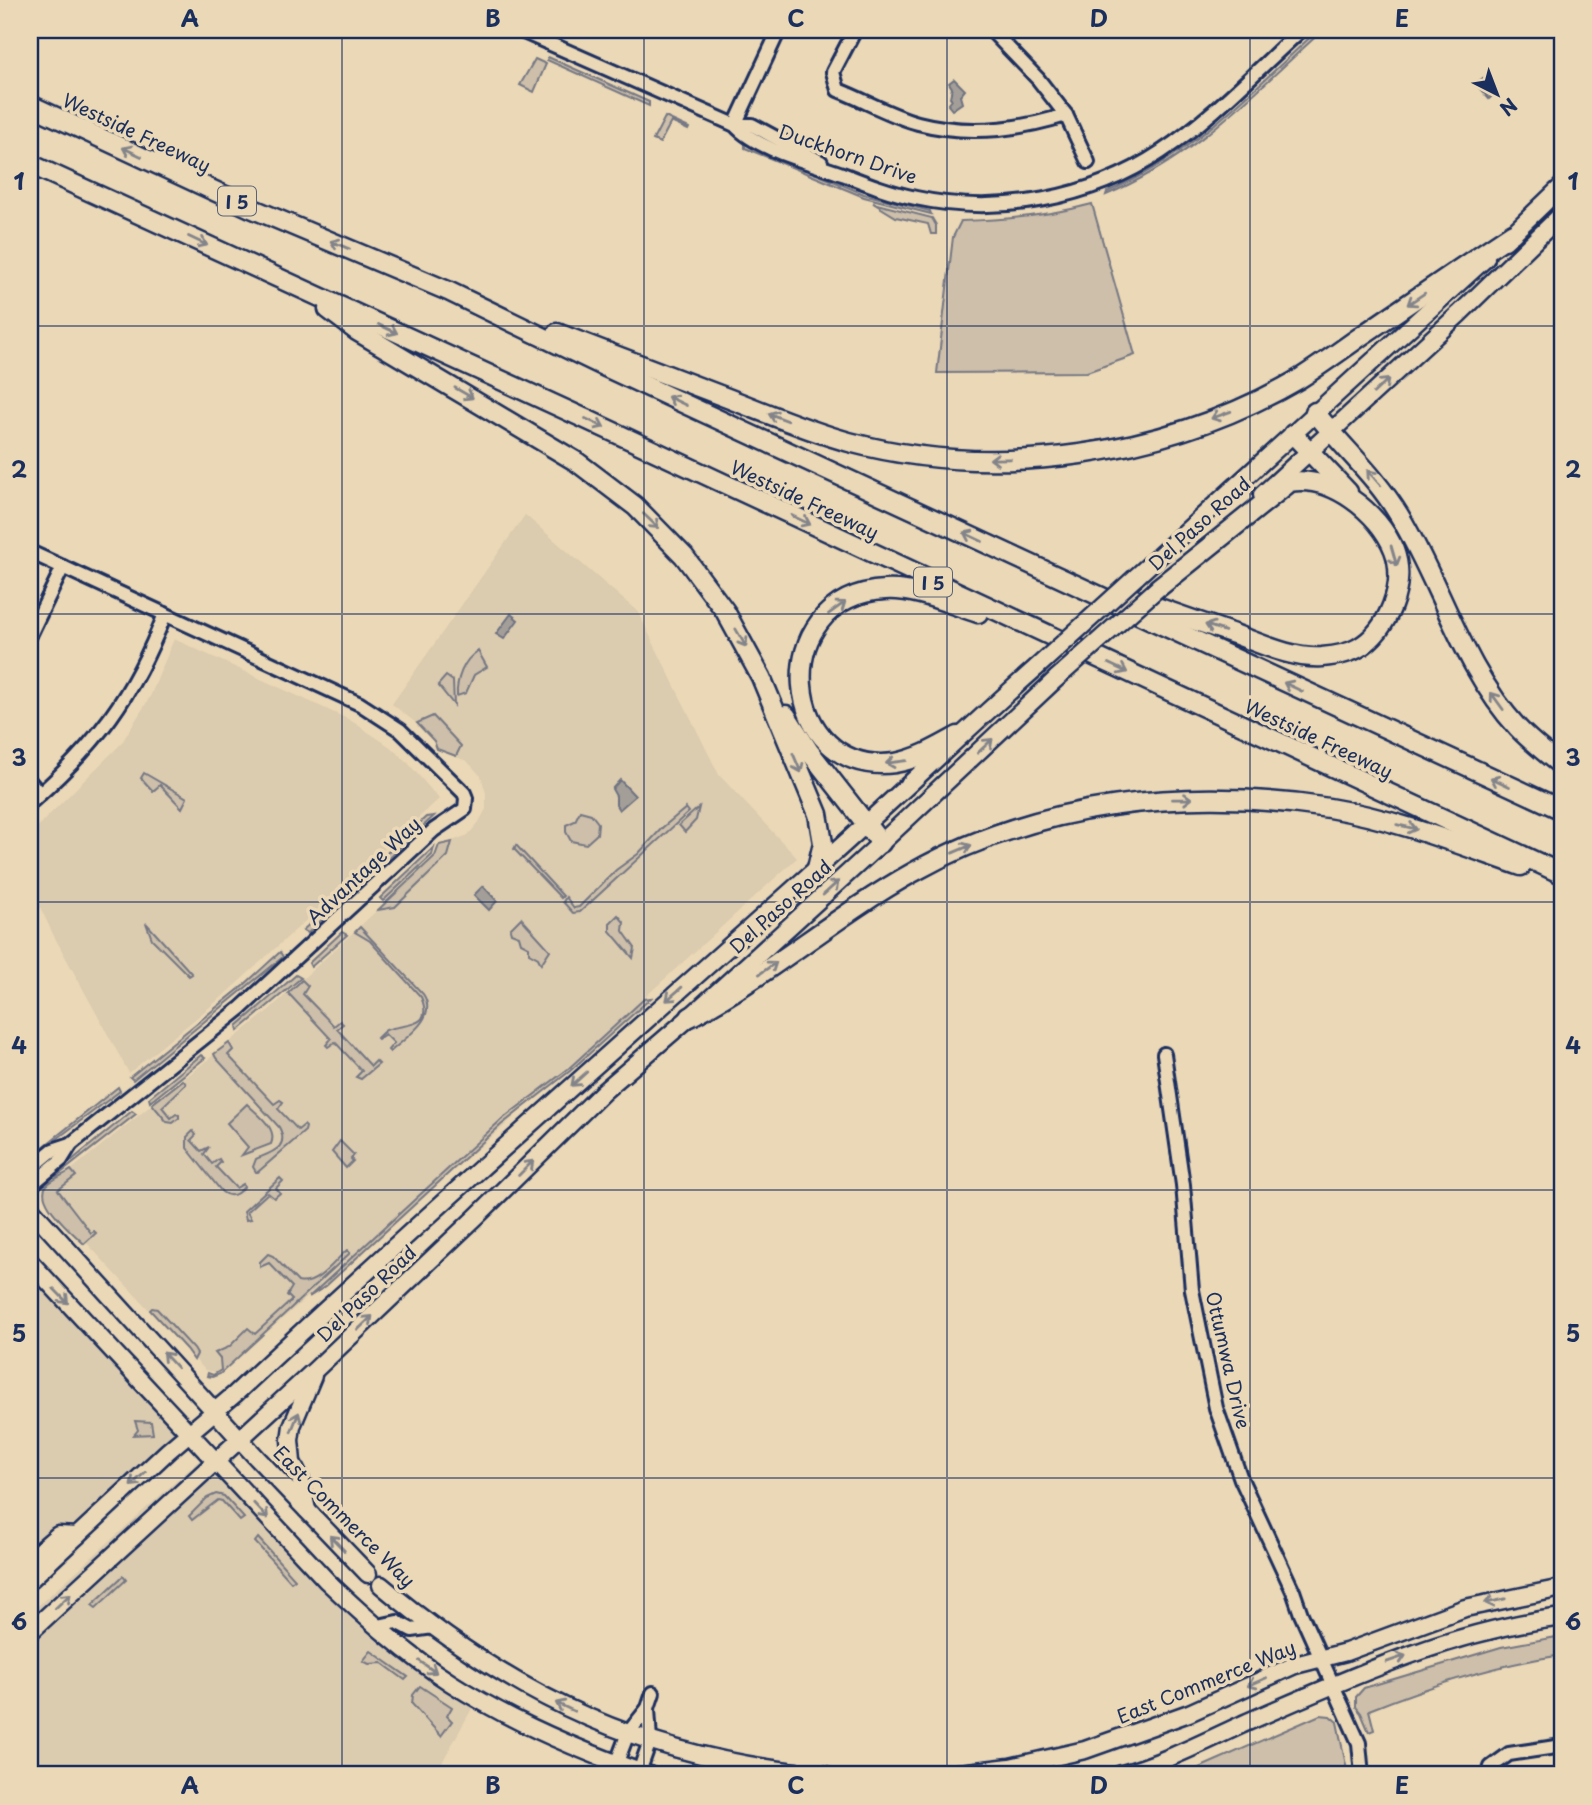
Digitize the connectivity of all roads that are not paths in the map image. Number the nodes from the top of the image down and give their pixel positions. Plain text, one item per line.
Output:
1 (519, 30) edge
2 (779, 30) edge
3 (855, 30) edge
4 (991, 30) edge
5 (1301, 30) edge
6 (536, 33) edge
7 (30, 105) edge
8 (1066, 115) junction
9 (735, 125) junction
10 (1088, 162) dead end
11 (30, 164) edge
12 (1562, 186) edge
13 (1562, 215) edge
14 (1513, 233) junction
15 (303, 290) junction
16 (448, 291) junction
17 (1315, 412) junction
18 (1331, 432) junction
19 (1293, 434) junction
20 (1309, 452) junction
21 (1359, 505) junction
22 (30, 552) edge
23 (1035, 565) junction
24 (62, 567) junction
25 (1158, 588) junction
26 (165, 614) junction
27 (1037, 631) junction
28 (30, 635) edge
29 (761, 677) junction
30 (958, 736) junction
31 (1562, 766) edge
32 (30, 782) edge
33 (35, 798) edge
34 (1562, 810) edge
35 (866, 824) junction
36 (881, 843) junction
37 (817, 868) junction
38 (1562, 874) edge
39 (1562, 881) edge
40 (690, 1017) junction
41 (1164, 1054) dead end
42 (71, 1144) junction
43 (30, 1169) edge
44 (30, 1186) edge
45 (30, 1208) edge
46 (30, 1262) edge
47 (315, 1370) junction
48 (216, 1410) junction
49 (189, 1433) junction
50 (240, 1439) junction
51 (215, 1461) junction
52 (307, 1511) junction
53 (77, 1536) junction
54 (30, 1559) edge
55 (368, 1574) joint
56 (30, 1580) edge
57 (381, 1586) joint
58 (1562, 1588) edge
59 (1562, 1617) edge
60 (433, 1627) junction
61 (379, 1629) junction
62 (30, 1632) edge
63 (1321, 1658) junction
64 (1333, 1684) junction
65 (653, 1693) dead end
66 (648, 1709) junction
67 (628, 1733) junction
68 (650, 1741) junction
69 (1562, 1746) edge
70 (614, 1770) edge
71 (642, 1774) edge
72 (825, 1775) edge
73 (942, 1775) edge
74 (1119, 1775) edge
75 (1362, 1775) edge
76 (1489, 1775) edge

1 - 6 street
2 - 9 street
3 - 8 street
4 - 8 street
5 - 9 street, Duckhorn Drive
6 - 9 street
16 -> 7 highway, Westside Freeway / I 5
8 - 10 street
11 -> 15 highway, Westside Freeway / I 5
12 - 14 main road, Del Paso Road
18 -> 13 main road, Del Paso Road
14 -> 16 highway
14 - 17 main road, Del Paso Road
15 -> 27 highway, Westside Freeway / I 5
15 -> 29 highway
23 -> 16 highway, Westside Freeway / I 5
17 - 18 highway
17 - 19 main road, Del Paso Road
18 - 20 main road, Del Paso Road
31 -> 18 highway
19 - 20 highway
19 - 30 main road, Del Paso Road, bridge
20 - 21 highway
20 - 25 main road, Del Paso Road
21 -> 23 highway
21 - 25 highway
22 - 24 street
34 -> 23 highway, Westside Freeway / I 5
24 - 26 street
24 - 28 street
36 -> 25 main road, Del Paso Road, bridge
26 - 33 street
26 - 42 street, Advantage Way
30 -> 27 highway
27 -> 38 highway, Westside Freeway / I 5
29 - 35 highway
29 -> 37 highway
30 - 35 main road, Del Paso Road
32 - 33 street
35 - 36 highway
35 - 37 main road, Del Paso Road
40 -> 36 main road, Del Paso Road
37 -> 48 main road, Del Paso Road
40 -> 39 highway
47 -> 40 main road, Del Paso Road
41 - 63 street, Ottumwa Drive
42 - 43 street, Advantage Way
42 - 44 street, Advantage Way
48 -> 45 main road, East Commerce Way
46 -> 49 main road
47 - 50 main road, Del Paso Road
52 -> 47 main road
48 - 49 main road, Del Paso Road
48 - 50 main road, East Commerce Way
49 - 51 main road
49 -> 53 main road, Del Paso Road
50 - 51 main road, Del Paso Road
50 - 52 main road, East Commerce Way
51 -> 61 main road
62 -> 51 main road, Del Paso Road
55 -> 52 main road, East Commerce Way
53 - 54 main road
53 - 56 main road, Del Paso Road
55 - 57 street, East Commerce Way
57 - 60 main road, East Commerce Way
58 -> 63 main road, East Commerce Way
64 -> 59 main road
60 - 61 street
67 -> 60 main road, East Commerce Way
61 -> 70 main road
63 - 64 street, Ottumwa Drive
63 -> 73 main road, East Commerce Way
64 - 74 main road
64 - 75 street, Ottumwa Drive
65 - 66 street
66 - 67 street
66 - 68 street
67 - 68 main road, East Commerce Way
67 - 70 street
68 - 71 street
68 - 72 main road, East Commerce Way
69 - 76 street
70 - 71 main road

